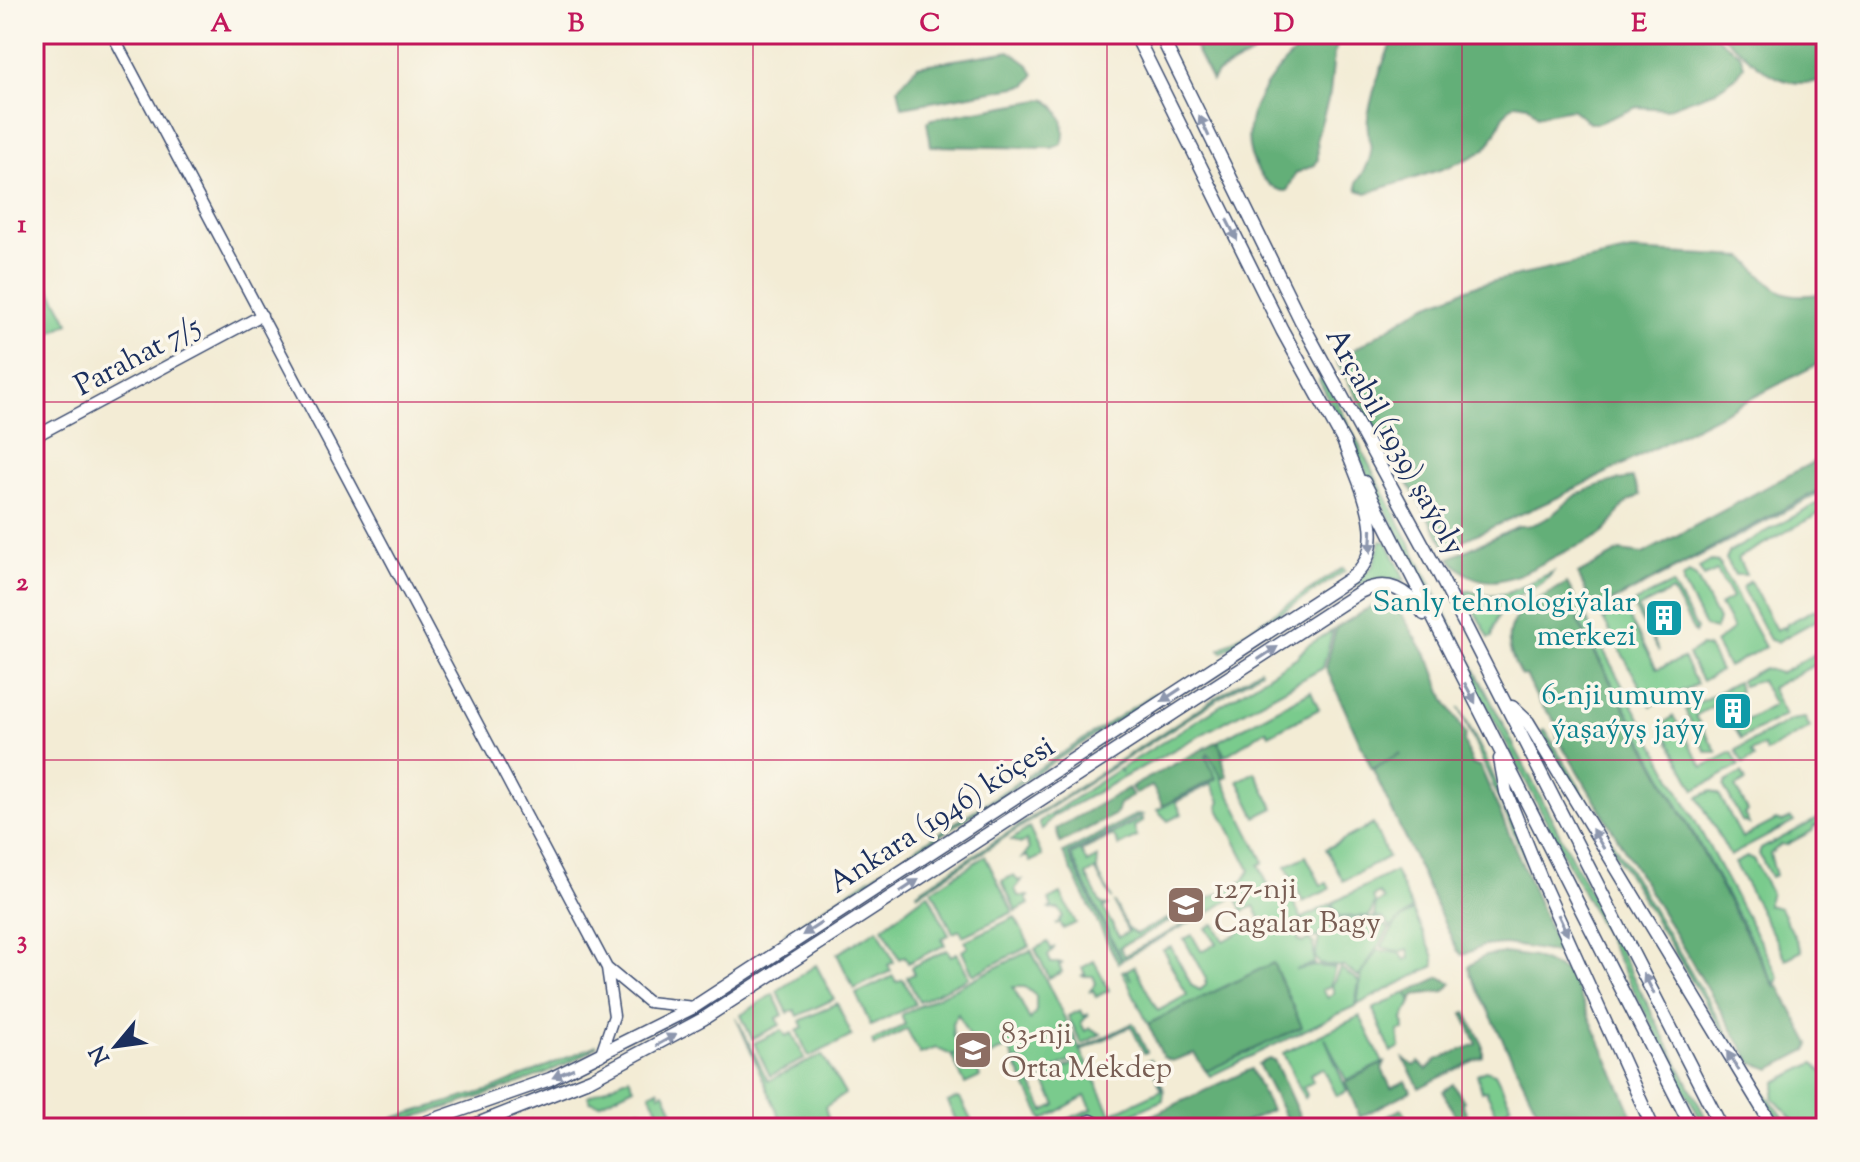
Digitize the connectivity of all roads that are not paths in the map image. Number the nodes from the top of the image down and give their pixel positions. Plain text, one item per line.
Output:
1 (112, 34) edge
2 (1135, 34) edge
3 (1160, 34) edge
4 (1191, 100) junction
5 (1172, 109) junction
6 (1215, 151) junction
7 (1197, 160) junction
8 (262, 315) junction
9 (34, 437) edge
10 (1343, 440) junction
11 (1441, 638) junction
12 (1504, 699) junction
13 (1499, 748) junction
14 (607, 968) junction
15 (694, 1007) junction
16 (600, 1056) junction
17 (410, 1128) edge
18 (467, 1128) edge
19 (1072, 1128) edge
20 (1106, 1128) edge
21 (1653, 1128) edge
22 (1692, 1128) edge
23 (1722, 1128) edge
24 (1777, 1128) edge

1 - 8 street
2 - 5 main road, Arçabil (1939) şaýoly
3 - 4 main road, Arçabil (1939) şaýoly
4 - 5 main road
6 -> 4 main road, Arçabil (1939) şaýoly
5 - 7 main road, Arçabil (1939) şaýoly
6 - 7 main road
6 - 12 main road, Arçabil (1939) şaýoly
7 -> 10 main road, Arçabil (1939) şaýoly
8 - 9 street, Parahat 7/5
8 - 14 street
10 - 11 main road, Arçabil (1939) şaýoly
10 -> 15 main road, Ankara (1946) köçesi
11 -> 13 main road, Arçabil (1939) şaýoly
18 -> 11 main road, Ankara (1946) köçesi
23 -> 12 main road, Arçabil (1939) şaýoly
24 -> 12 main road
13 -> 21 main road
13 - 22 main road, Arçabil (1939) şaýoly
14 - 15 street
14 - 16 street
15 - 16 main road, Ankara (1946) köçesi
16 -> 17 main road, Ankara (1946) köçesi
19 - 20 street

